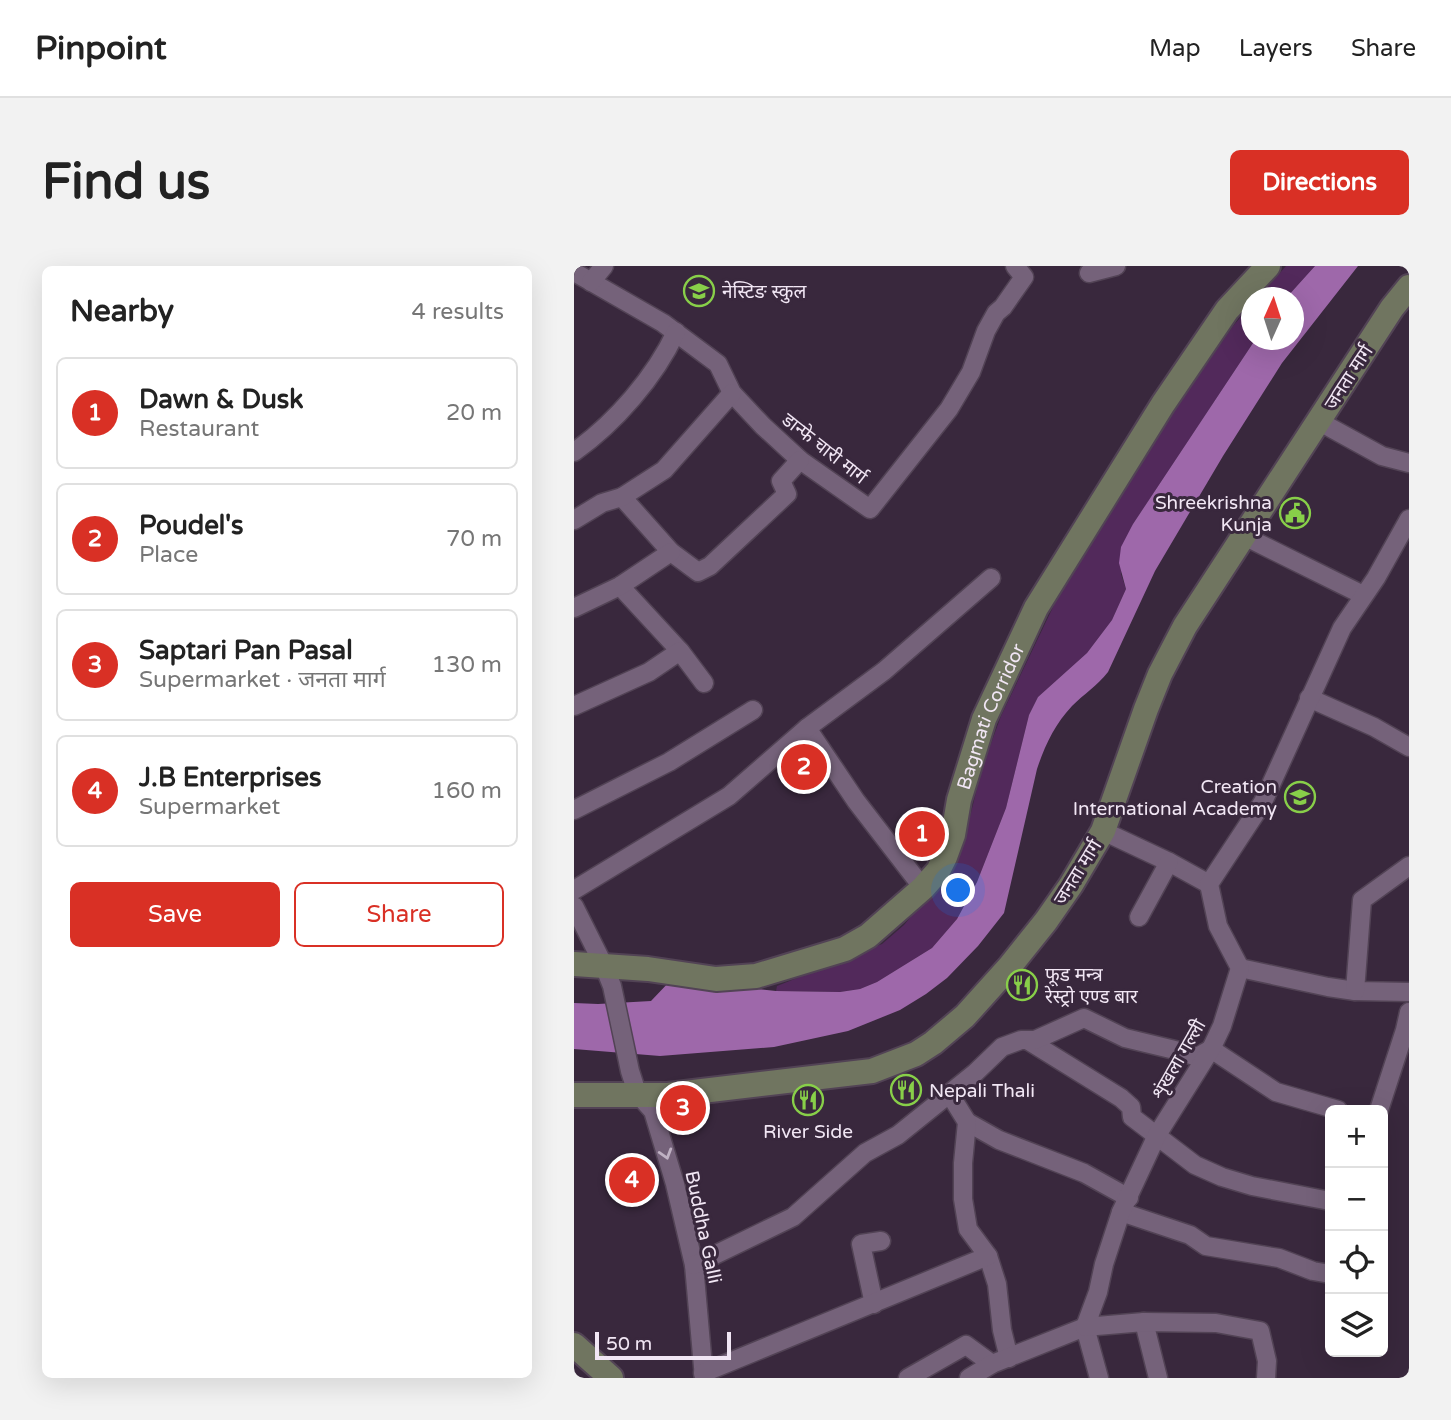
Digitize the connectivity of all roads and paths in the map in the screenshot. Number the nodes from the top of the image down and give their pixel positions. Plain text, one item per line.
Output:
1 (604, 266) edge
2 (1116, 266) edge
3 (1268, 266) edge
4 (1019, 271) edge
5 (574, 272) edge
6 (1089, 273) dead end
7 (591, 282) junction
8 (1409, 287) edge
9 (676, 332) junction
10 (732, 393) junction
11 (1320, 422) junction
12 (574, 452) edge
13 (800, 460) junction
14 (1409, 463) edge
15 (622, 497) junction
16 (1409, 519) edge
17 (574, 520) edge
18 (1244, 536) junction
19 (1404, 537) edge
20 (671, 552) junction
21 (991, 578) dead end
22 (620, 586) junction
23 (1363, 595) junction
24 (574, 608) edge
25 (680, 652) junction
26 (704, 682) dead end
27 (1309, 698) junction
28 (574, 706) edge
29 (753, 710) dead end
30 (807, 728) junction
31 (1409, 747) edge
32 (574, 810) edge
33 (1103, 831) junction
34 (1169, 862) junction
35 (1409, 866) edge
36 (1209, 884) junction
37 (923, 888) junction
38 (574, 891) edge
39 (574, 906) edge
40 (1139, 917) dead end
41 (574, 964) edge
42 (1240, 968) junction
43 (608, 976) junction
44 (1356, 991) junction
45 (1409, 992) edge
46 (1409, 1012) edge
47 (1029, 1041) junction
48 (1211, 1049) junction
49 (633, 1082) junction
50 (949, 1093) junction
51 (574, 1095) edge
52 (1381, 1105) edge
53 (1325, 1106) edge
54 (967, 1122) junction
55 (1157, 1135) junction
56 (1325, 1200) edge
57 (1125, 1205) junction
58 (881, 1241) dead end
59 (988, 1256) junction
60 (694, 1265) junction
61 (1325, 1273) edge
62 (873, 1304) junction
63 (1144, 1322) junction
64 (1085, 1327) junction
65 (574, 1345) edge
66 (1009, 1358) junction
67 (992, 1364) junction
68 (704, 1375) edge
69 (611, 1378) edge
70 (908, 1378) edge
71 (969, 1378) edge
72 (1099, 1378) edge
73 (1158, 1378) edge
74 (1266, 1378) edge

1 - 7 street
2 - 6 street
3 - 37 main road, Bagmati Corridor
4 - 13 street, डान्फे चारी मार्ग
5 - 7 street, डान्फे चारी मार्ग
7 - 9 street, डान्फे चारी मार्ग
8 - 11 main road, जनता मार्ग
9 - 10 street, डान्फे चारी मार्ग
9 - 12 street
10 - 13 street, डान्फे चारी मार्ग
10 - 15 street
11 - 14 street
11 - 18 main road, जनता मार्ग
13 - 20 street
15 - 17 street
15 - 20 street
16 - 19 street
18 - 23 street
18 - 33 main road, जनता मार्ग
19 - 23 street
20 - 22 street
21 - 30 street
22 - 24 street
22 - 25 street
23 - 27 street
25 - 26 street
25 - 28 street
27 - 31 street
27 - 36 street
29 - 32 street
30 - 37 street
30 - 38 street
33 - 34 street
33 - 49 main road, जनता मार्ग
34 - 36 street
34 - 40 street
35 - 44 street
36 - 42 street
37 - 43 main road, Bagmati Corridor
39 - 43 street
41 - 43 main road, Bagmati Corridor
42 - 44 street
42 - 48 street, शृंखला गल्ली
43 - 49 street
44 - 45 street
46 - 52 street
47 - 48 street
47 - 50 street
47 - 55 street
48 - 53 street
48 - 55 street, शृंखला गल्ली
49 - 51 main road, जनता मार्ग
49 -> 60 street, Buddha Galli
50 - 54 street
50 - 60 street
54 - 57 street
54 - 59 street
55 - 56 street
55 - 57 street, शृंखला गल्ली
57 - 61 street
57 - 64 street, शृंखला गल्ली
58 - 62 street
59 - 62 street
59 - 66 street
60 - 68 street, Buddha Galli
62 - 68 street
63 - 64 street
63 - 73 street
63 - 74 street
64 - 66 street
64 - 72 street
65 - 69 main road
66 - 67 street
67 - 70 street
67 - 71 street

